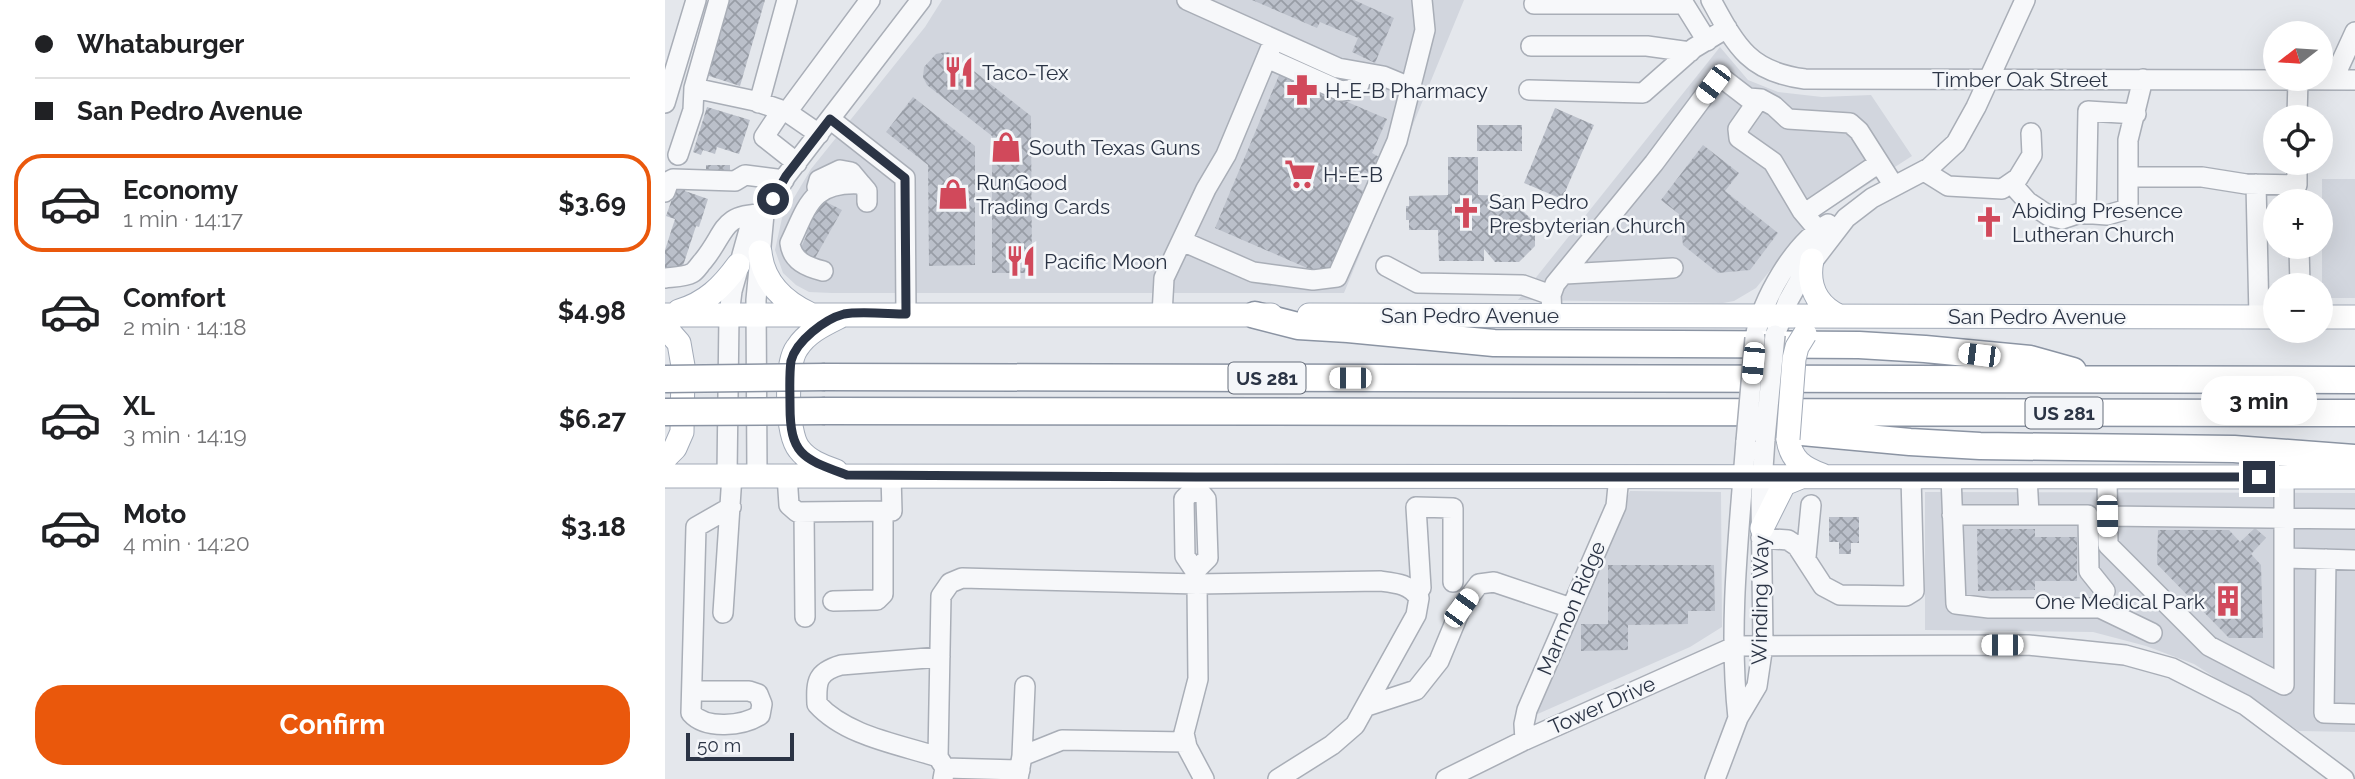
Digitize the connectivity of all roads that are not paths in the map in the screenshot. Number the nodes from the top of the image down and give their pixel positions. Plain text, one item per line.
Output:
1 (696, 0) edge
2 (719, 0) edge
3 (787, 0) edge
4 (870, 0) edge
5 (922, 0) edge
6 (1187, 0) edge
7 (1422, 0) edge
8 (2025, 0) edge
9 (1534, 4) dead end
10 (1713, 4) edge
11 (1727, 28) junction
12 (2355, 32) edge
13 (1274, 40) junction
14 (1707, 41) junction
15 (1531, 46) dead end
16 (1690, 52) junction
17 (1266, 58) junction
18 (1362, 73) junction
19 (1989, 78) junction
20 (2143, 79) junction
21 (2263, 80) edge
22 (2333, 80) joint
23 (2355, 80) edge
24 (694, 88) junction
25 (1412, 88) junction
26 (1529, 90) dead end
27 (1759, 99) junction
28 (665, 103) edge
29 (759, 103) junction
30 (785, 111) junction
31 (2136, 114) junction
32 (825, 127) junction
33 (2031, 133) dead end
34 (678, 155) dead end
35 (797, 163) junction
36 (1879, 163) junction
37 (1924, 171) junction
38 (2128, 177) junction
39 (784, 180) junction
40 (2011, 183) junction
41 (2256, 184) junction
42 (1893, 186) junction
43 (2279, 189) edge
44 (665, 192) edge
45 (864, 193) dead end
46 (764, 214) junction
47 (1805, 214) junction
48 (2086, 214) junction
49 (1846, 218) junction
50 (1818, 230) junction
51 (1182, 241) junction
52 (760, 252) junction
53 (1812, 260) junction
54 (738, 265) junction
55 (1386, 266) dead end
56 (1673, 268) dead end
57 (823, 271) dead end
58 (2263, 273) edge
59 (1565, 274) junction
60 (665, 278) edge
61 (1551, 305) junction
62 (756, 314) junction
63 (810, 314) junction
64 (844, 314) junction
65 (906, 314) junction
66 (665, 315) edge
67 (729, 315) junction
68 (1162, 315) junction
69 (1255, 315) junction
70 (1835, 316) junction
71 (2263, 317) edge
72 (2333, 317) edge
73 (2355, 317) edge
74 (1768, 326) junction
75 (665, 327) edge
76 (665, 379) edge
77 (2105, 380) junction
78 (2355, 380) edge
79 (665, 412) edge
80 (1773, 412) junction
81 (2355, 413) edge
82 (1766, 440) junction
83 (665, 458) edge
84 (2355, 458) edge
85 (730, 475) junction
86 (757, 475) junction
87 (787, 475) junction
88 (847, 475) junction
89 (891, 475) junction
90 (665, 476) edge
91 (1619, 476) junction
92 (1753, 476) junction
93 (1825, 476) junction
94 (1911, 476) junction
95 (1951, 476) junction
96 (2027, 476) junction
97 (1801, 477) junction
98 (2107, 477) junction
99 (2284, 477) junction
100 (2355, 477) edge
101 (1196, 482) junction
102 (1811, 505) dead end
103 (731, 506) junction
104 (883, 511) junction
105 (804, 512) junction
106 (2029, 514) junction
107 (1952, 515) junction
108 (2107, 516) junction
109 (2284, 519) junction
110 (2355, 519) edge
111 (1184, 533) junction
112 (1208, 534) junction
113 (1762, 540) junction
114 (1739, 553) junction
115 (1806, 557) junction
116 (2284, 558) junction
117 (2326, 559) junction
118 (2355, 561) edge
119 (1196, 578) junction
120 (1453, 582) junction
121 (1478, 585) junction
122 (1417, 589) junction
123 (832, 601) dead end
124 (1571, 608) junction
125 (2100, 608) junction
126 (723, 613) dead end
127 (805, 617) dead end
128 (2152, 633) dead end
129 (1763, 645) junction
130 (1736, 646) junction
131 (940, 657) junction
132 (1693, 665) junction
133 (1025, 686) dead end
134 (1735, 687) junction
135 (692, 691) dead end
136 (1367, 706) junction
137 (2355, 714) edge
138 (1738, 718) junction
139 (1525, 740) junction
140 (1186, 742) junction
141 (942, 768) edge
142 (1020, 768) edge
143 (1204, 779) edge
144 (1278, 779) edge
145 (1446, 779) edge
146 (1714, 779) edge
147 (2344, 779) edge

1 - 28 street
2 - 24 street
3 - 29 street
4 - 30 street
5 - 32 street
6 - 13 street
7 - 25 street
8 - 19 street
9 - 14 street
10 - 11 street, Timber Oak Street
11 - 14 street
11 - 19 street, Timber Oak Street
12 - 22 street
13 - 17 street
13 - 18 street
14 - 16 street
15 - 16 street
16 - 26 street
17 - 18 street
17 - 51 street
18 - 25 street
19 - 20 street, Timber Oak Street
19 - 37 street
20 - 21 street, Timber Oak Street
20 - 31 street
22 - 23 street, Timber Oak Street
24 - 29 street
24 - 34 street
25 - 51 street
27 - 36 street
27 - 47 street
27 - 59 street
29 - 30 street
30 - 32 street
30 - 35 street
31 - 38 street
31 - 48 street
32 - 35 street
32 - 65 street
33 - 40 street
35 - 39 street
36 - 42 street
36 - 47 street
37 - 40 street
37 - 42 street
38 - 41 street
38 - 48 street
39 - 44 street
39 - 46 street
40 - 48 street
41 - 43 street
41 - 58 street
42 - 49 street
45 - 57 street
46 - 52 street
46 - 54 street
46 - 60 street
47 - 50 street
49 - 50 street
49 - 53 street
50 - 74 street
51 - 68 street
52 - 62 street
52 - 63 main road
53 - 70 main road
53 - 74 street
54 - 66 main road
54 - 67 street
55 - 61 street
56 - 59 street
59 - 61 street
61 - 69 main road, San Pedro Avenue
61 - 74 main road, San Pedro Avenue
62 - 63 main road, San Pedro Avenue
62 - 67 main road, San Pedro Avenue
62 - 86 street
63 - 64 main road, San Pedro Avenue
64 - 65 main road, San Pedro Avenue
64 - 88 main road
65 - 68 main road, San Pedro Avenue
66 - 67 main road, San Pedro Avenue
67 - 85 street
68 - 69 main road, San Pedro Avenue
69 - 77 highway
70 - 71 main road, San Pedro Avenue
70 - 74 main road, San Pedro Avenue
70 - 82 main road, bridge
72 - 73 main road
74 - 82 street, bridge
75 - 83 main road
76 - 77 highway, US 281, bridge
77 - 78 highway, US 281
79 - 80 highway, US 281, bridge
80 - 81 highway, US 281
80 - 84 highway
82 - 92 street
82 - 93 main road
85 - 86 main road
85 - 90 main road
85 - 103 street
86 - 87 main road
87 - 88 main road
87 - 105 street
88 - 89 main road
89 - 101 main road
89 - 104 street
91 - 92 main road
91 - 101 main road
91 - 124 street, Marmon Ridge
92 - 97 main road
92 - 113 street, Winding Way
92 - 114 street, Winding Way
93 - 94 main road
93 - 97 main road
94 - 95 main road
94 - 115 street
95 - 96 main road
95 - 107 street
96 - 98 main road
96 - 106 street
97 - 113 main road
98 - 99 main road
98 - 108 street
99 - 100 main road
99 - 109 street
101 - 111 street
101 - 112 street
102 - 115 street
103 - 126 street
103 - 135 street
104 - 105 street
104 - 123 street
105 - 127 street
106 - 107 street
106 - 125 street
107 - 125 street
108 - 109 street
108 - 116 street
109 - 110 street
109 - 116 street
111 - 112 street
111 - 119 street
112 - 119 street
113 - 114 street
113 - 115 street
113 - 129 street, Winding Way
114 - 130 street, Winding Way
116 - 117 street
117 - 118 street
117 - 137 street
119 - 122 street
119 - 131 street
119 - 140 street
120 - 121 street
120 - 122 street
120 - 122 street
121 - 124 street
121 - 136 street
122 - 136 street
124 - 139 street, Marmon Ridge
125 - 128 street
129 - 130 street, Tower Drive
129 - 138 street, Winding Way
129 - 147 street, Tower Drive
130 - 132 street, Tower Drive
130 - 134 street, Winding Way
131 - 141 street
131 - 141 street
132 - 134 street
132 - 139 street, Tower Drive
133 - 142 street
134 - 138 street, Winding Way
136 - 144 street
138 - 146 street, Winding Way
139 - 145 street, Tower Drive
140 - 142 street
140 - 143 street
141 - 142 street

